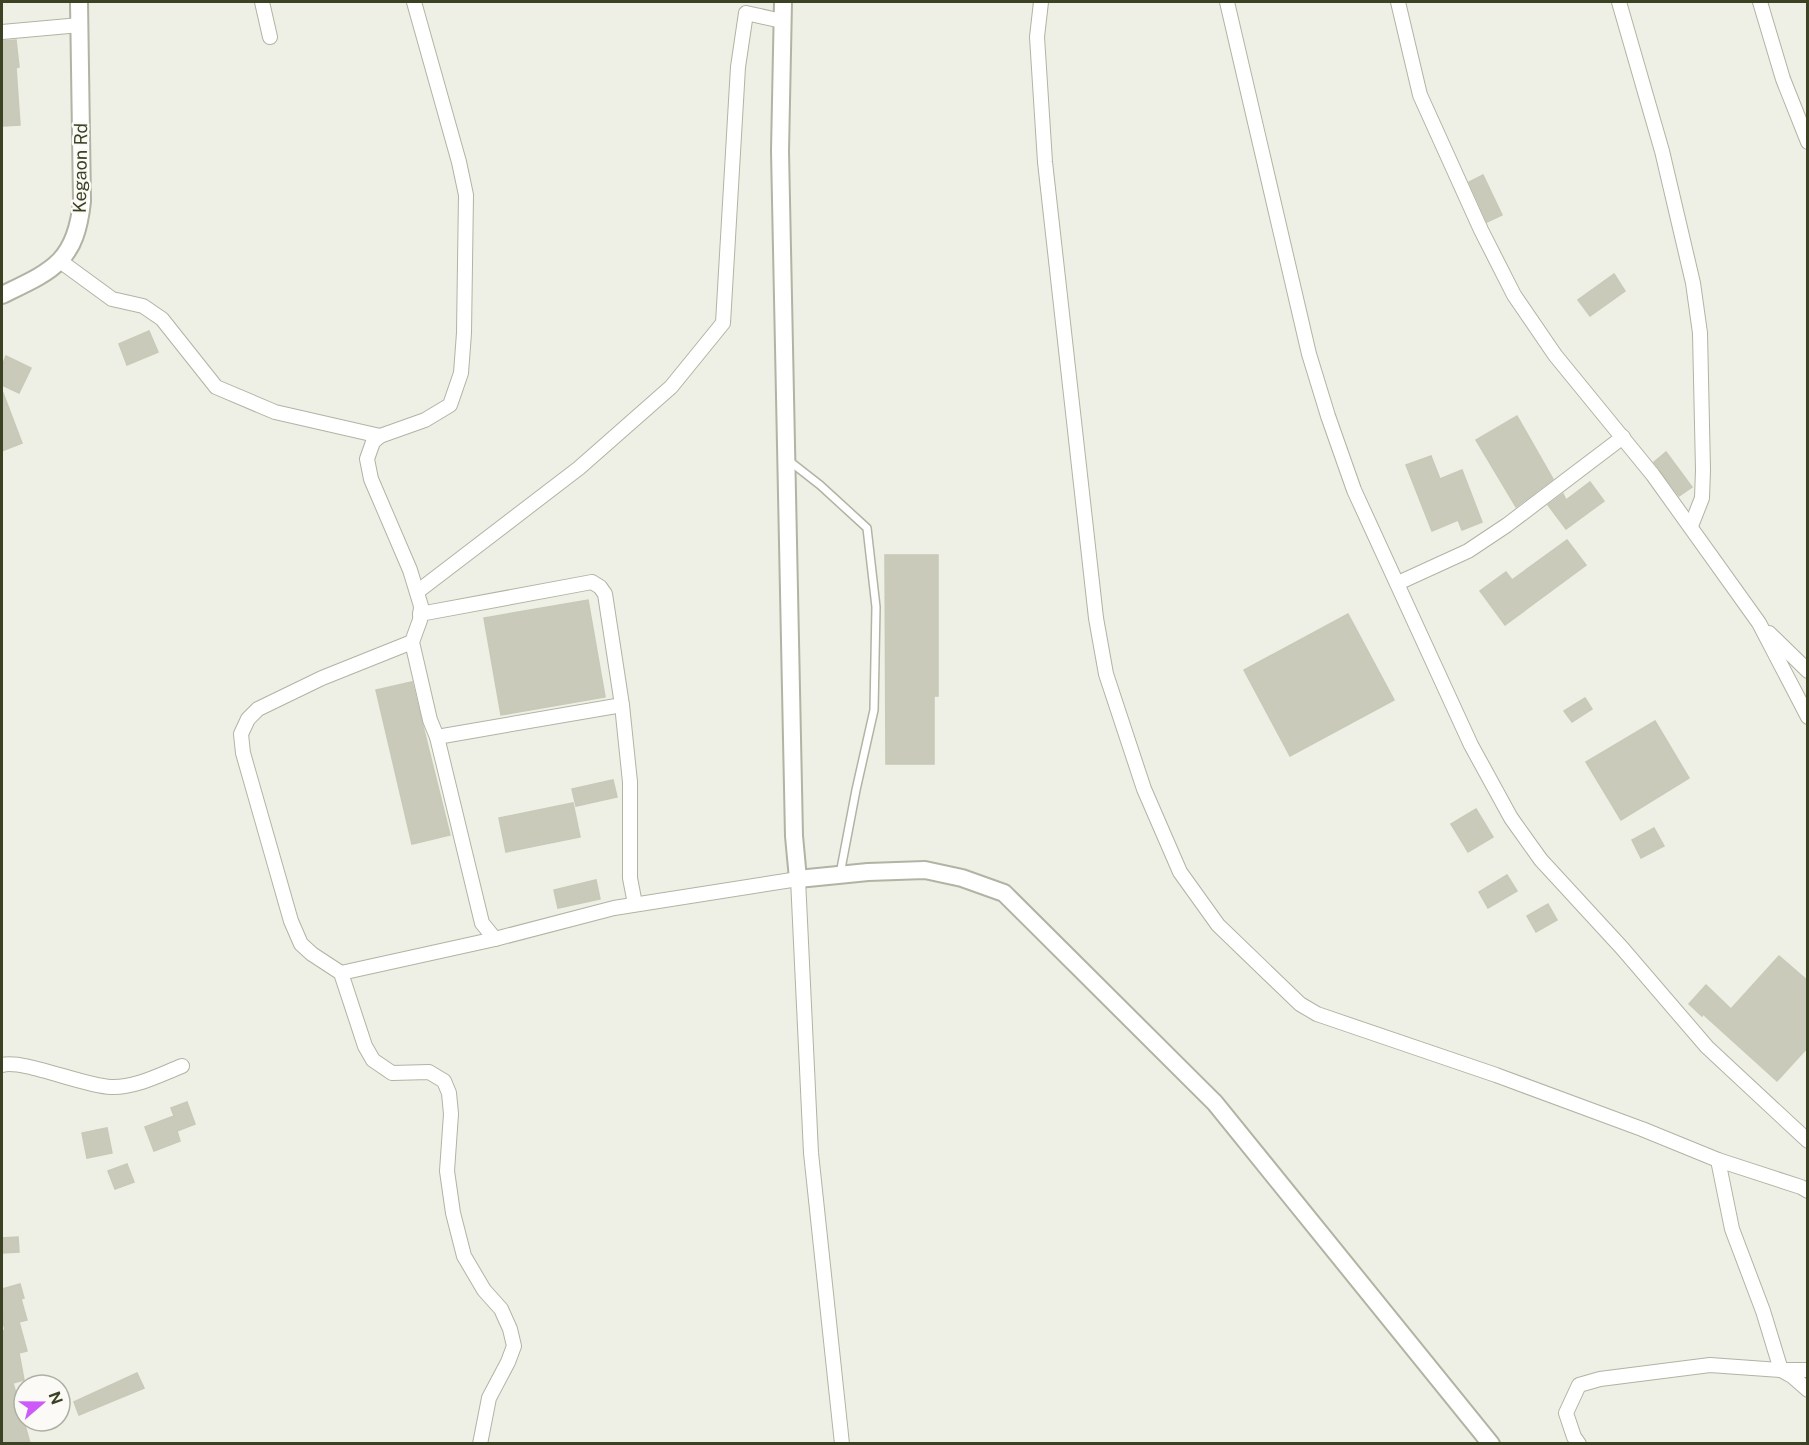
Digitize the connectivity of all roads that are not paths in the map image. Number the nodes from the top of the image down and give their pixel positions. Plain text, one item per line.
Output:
1 (79, 2) edge
2 (262, 2) edge
3 (414, 2) edge
4 (783, 2) edge
5 (1041, 2) edge
6 (1227, 2) edge
7 (1398, 2) edge
8 (1619, 2) edge
9 (1760, 2) edge
10 (782, 21) junction
11 (80, 25) junction
12 (2, 32) edge
13 (270, 38) dead end
14 (1808, 142) edge
15 (60, 261) junction
16 (2, 295) edge
17 (380, 436) junction
18 (1623, 436) junction
19 (786, 459) junction
20 (1691, 526) junction
21 (1398, 583) junction
22 (417, 592) junction
23 (420, 614) junction
24 (1760, 623) junction
25 (412, 642) junction
26 (1808, 671) edge
27 (622, 705) junction
28 (1808, 717) edge
29 (436, 737) junction
30 (840, 874) junction
31 (798, 879) junction
32 (635, 904) junction
33 (495, 939) junction
34 (341, 973) junction
35 (2, 1065) edge
36 (182, 1066) dead end
37 (1808, 1141) edge
38 (1718, 1160) junction
39 (1808, 1191) edge
40 (1781, 1370) junction
41 (1808, 1370) edge
42 (1808, 1390) edge
43 (480, 1443) edge
44 (842, 1443) edge
45 (1491, 1443) edge
46 (1579, 1443) edge

1 - 11 street, Kegaon Rd
2 - 13 street
3 - 17 street
4 - 10 street
5 - 38 street
6 - 21 street
7 - 18 street
8 - 20 street
9 - 14 street
10 - 19 street
10 - 22 street
11 - 12 street
11 - 15 street, Kegaon Rd
15 - 16 street, Kegaon Rd
15 - 17 street
17 - 22 street
18 - 20 street
18 - 21 street
19 - 30 lane
19 - 31 street
20 - 24 street
21 - 37 street
22 - 23 street
23 - 25 street
23 - 27 street
24 - 26 street
24 - 28 street
25 - 29 street
25 - 34 street
27 - 29 street
27 - 32 street
29 - 33 street
30 - 31 street
30 - 45 street
31 - 32 street
31 - 44 street
32 - 33 street
33 - 34 street
34 - 43 street
35 - 36 street
38 - 39 street
38 - 40 street
40 - 41 street
40 - 42 street
40 - 46 street

